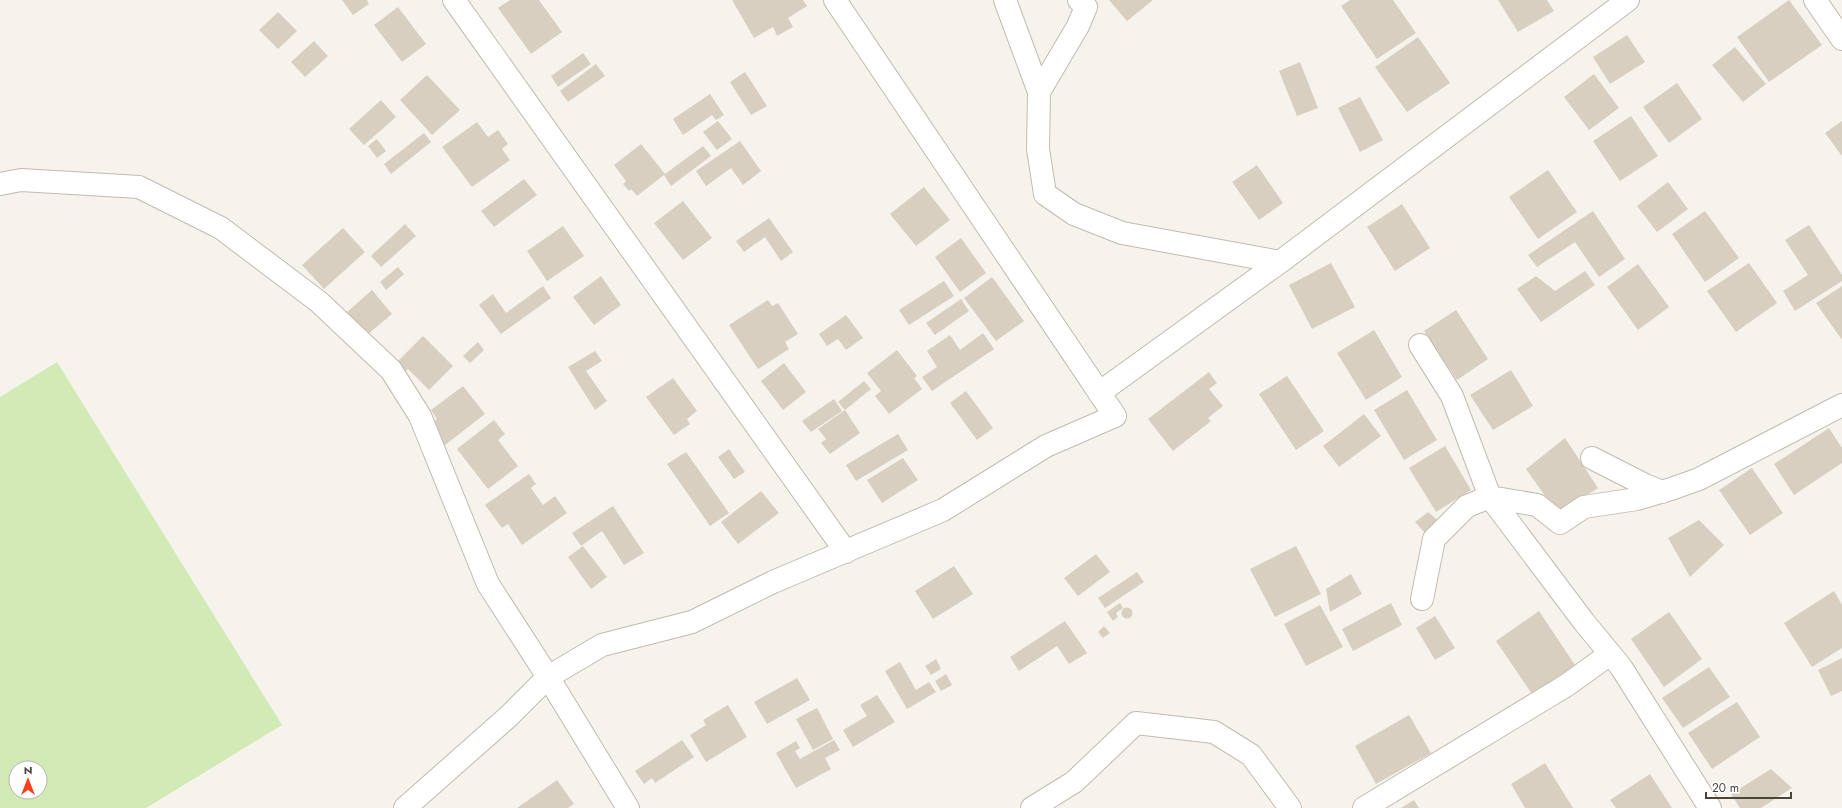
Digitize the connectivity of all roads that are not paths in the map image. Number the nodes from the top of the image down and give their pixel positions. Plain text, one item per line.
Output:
1 (454, 0) edge
2 (835, 0) edge
3 (1004, 0) edge
4 (1079, 0) edge
5 (1628, 0) edge
6 (1815, 0) edge
7 (1842, 39) edge
8 (1039, 92) junction
9 (0, 184) edge
10 (1280, 262) junction
11 (1420, 345) dead end
12 (1099, 393) junction
13 (1842, 405) edge
14 (1592, 458) dead end
15 (1662, 492) junction
16 (1490, 497) junction
17 (846, 552) junction
18 (1422, 600) dead end
19 (1610, 654) junction
20 (548, 676) junction
21 (405, 808) edge
22 (628, 808) edge
23 (1032, 808) edge
24 (1290, 808) edge
25 (1364, 808) edge
26 (1710, 808) edge

1 - 17 street
2 - 12 street
3 - 8 street
4 - 8 street
5 - 10 street
6 - 7 street
8 - 10 street
9 - 20 street
10 - 12 street
11 - 16 street
12 - 17 street
13 - 15 street
14 - 15 street
15 - 16 street
16 - 18 street
16 - 19 street
17 - 20 street
19 - 25 street
19 - 26 street
20 - 21 street
20 - 22 street
23 - 24 street

